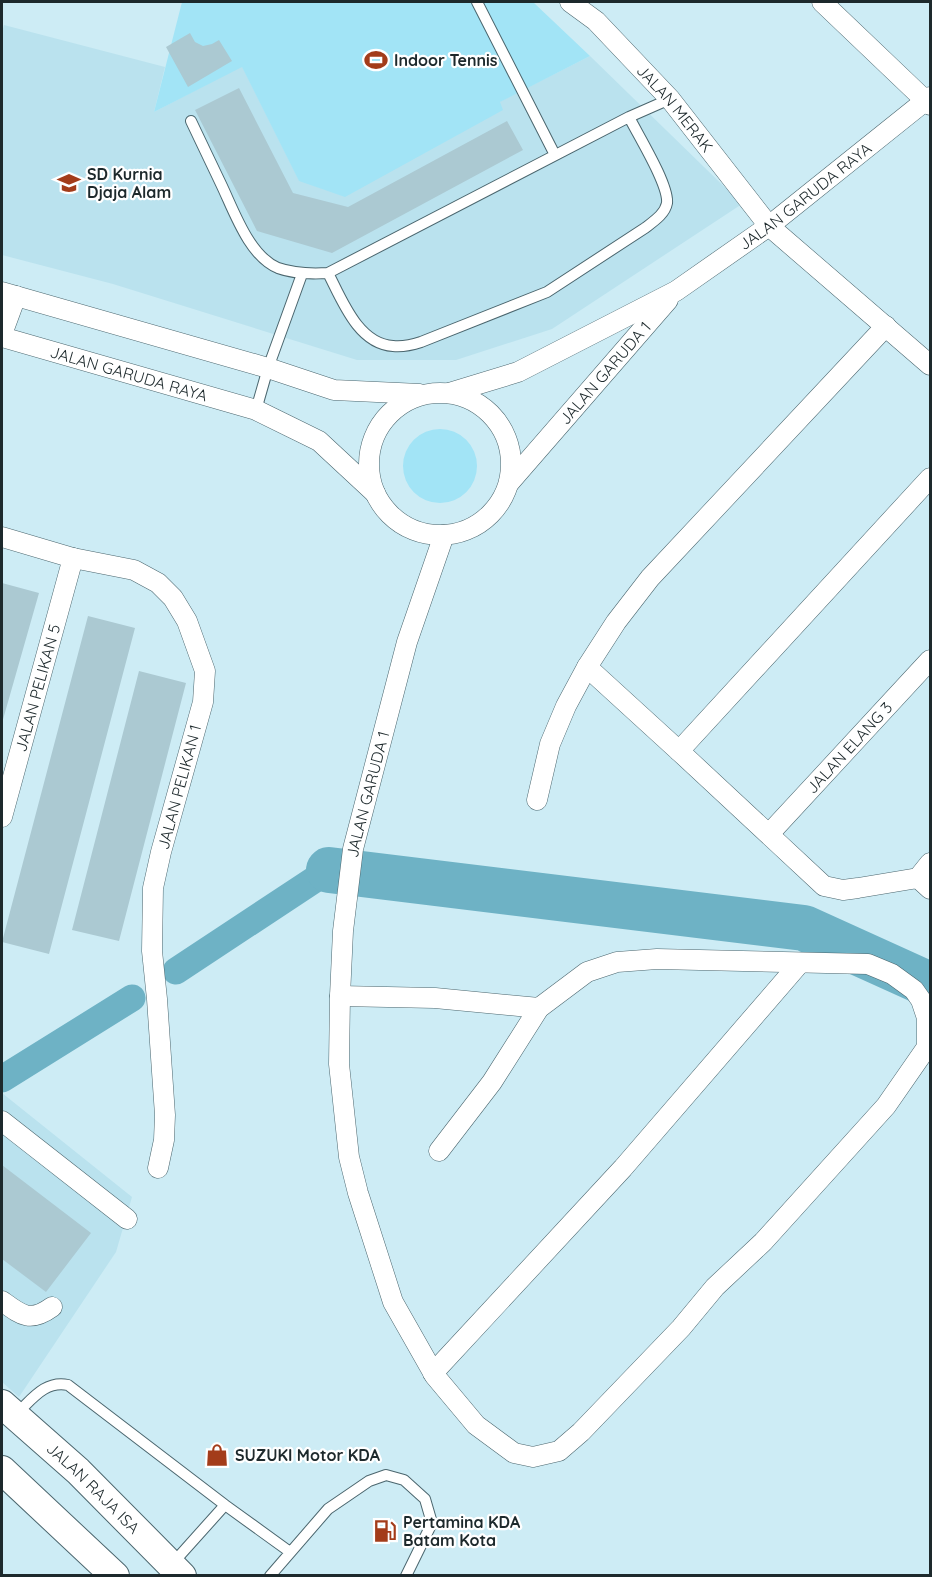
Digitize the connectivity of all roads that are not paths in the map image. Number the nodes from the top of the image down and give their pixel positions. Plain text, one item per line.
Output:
1 (477, 2) edge
2 (570, 2) edge
3 (822, 2) edge
4 (670, 99) junction
5 (929, 101) edge
6 (629, 117) junction
7 (191, 121) dead end
8 (555, 155) junction
9 (769, 226) junction
10 (328, 273) junction
11 (302, 274) junction
12 (676, 291) junction
13 (9, 294) edge
14 (886, 326) junction
15 (2, 336) edge
16 (930, 365) edge
17 (268, 368) junction
18 (449, 393) junction
19 (425, 395) junction
20 (256, 410) junction
21 (930, 478) edge
22 (509, 483) junction
23 (376, 494) junction
24 (444, 535) junction
25 (2, 537) edge
26 (73, 558) junction
27 (930, 660) edge
28 (587, 667) junction
29 (679, 751) junction
30 (537, 800) dead end
31 (2, 817) edge
32 (769, 834) junction
33 (926, 877) edge
34 (800, 963) junction
35 (340, 996) junction
36 (539, 1008) junction
37 (2, 1121) edge
38 (439, 1151) dead end
39 (158, 1168) dead end
40 (127, 1219) dead end
41 (2, 1301) edge
42 (52, 1307) dead end
43 (433, 1372) junction
44 (8, 1410) edge
45 (2, 1470) edge
46 (225, 1505) junction
47 (290, 1552) junction
48 (177, 1570) edge
49 (115, 1575) edge
50 (270, 1575) edge
51 (406, 1575) edge

1 - 8 lane
2 - 4 street, JALAN MERAK
3 - 5 street
4 - 6 lane
4 - 9 street, JALAN MERAK
5 - 9 street, JALAN GARUDA RAYA
6 - 8 lane
6 - 10 lane
7 - 11 lane
8 - 10 lane
9 - 12 street, JALAN GARUDA RAYA
9 - 14 street, JALAN MERAK
10 - 11 lane
11 - 17 lane
12 - 18 street
12 - 22 street, JALAN GARUDA 1
13 - 15 street
13 - 17 street
14 - 16 street, JALAN MERAK
14 - 28 street
15 - 20 street, JALAN GARUDA RAYA
17 - 19 street
17 - 20 lane
18 - 19 street
18 - 22 street
19 - 23 street
20 - 23 street
21 - 29 street
22 - 24 street
23 - 24 street
24 - 35 street, JALAN GARUDA 1
25 - 26 street, JALAN PELIKAN 1
26 - 31 street, JALAN PELIKAN 5
26 - 39 street, JALAN PELIKAN 1
27 - 32 street, JALAN ELANG 3
28 - 29 street
28 - 30 street
29 - 32 street
32 - 33 street
34 - 36 street, JALAN GARUDA 1
34 - 43 street
34 - 43 street, JALAN GARUDA 1
35 - 36 street
35 - 43 street, JALAN GARUDA 1
36 - 38 street
37 - 40 street
41 - 42 street
44 - 46 lane
44 - 48 main road, JALAN RAJA ISA
45 - 49 main road
46 - 47 lane
46 - 48 lane
47 - 50 lane
47 - 51 lane

